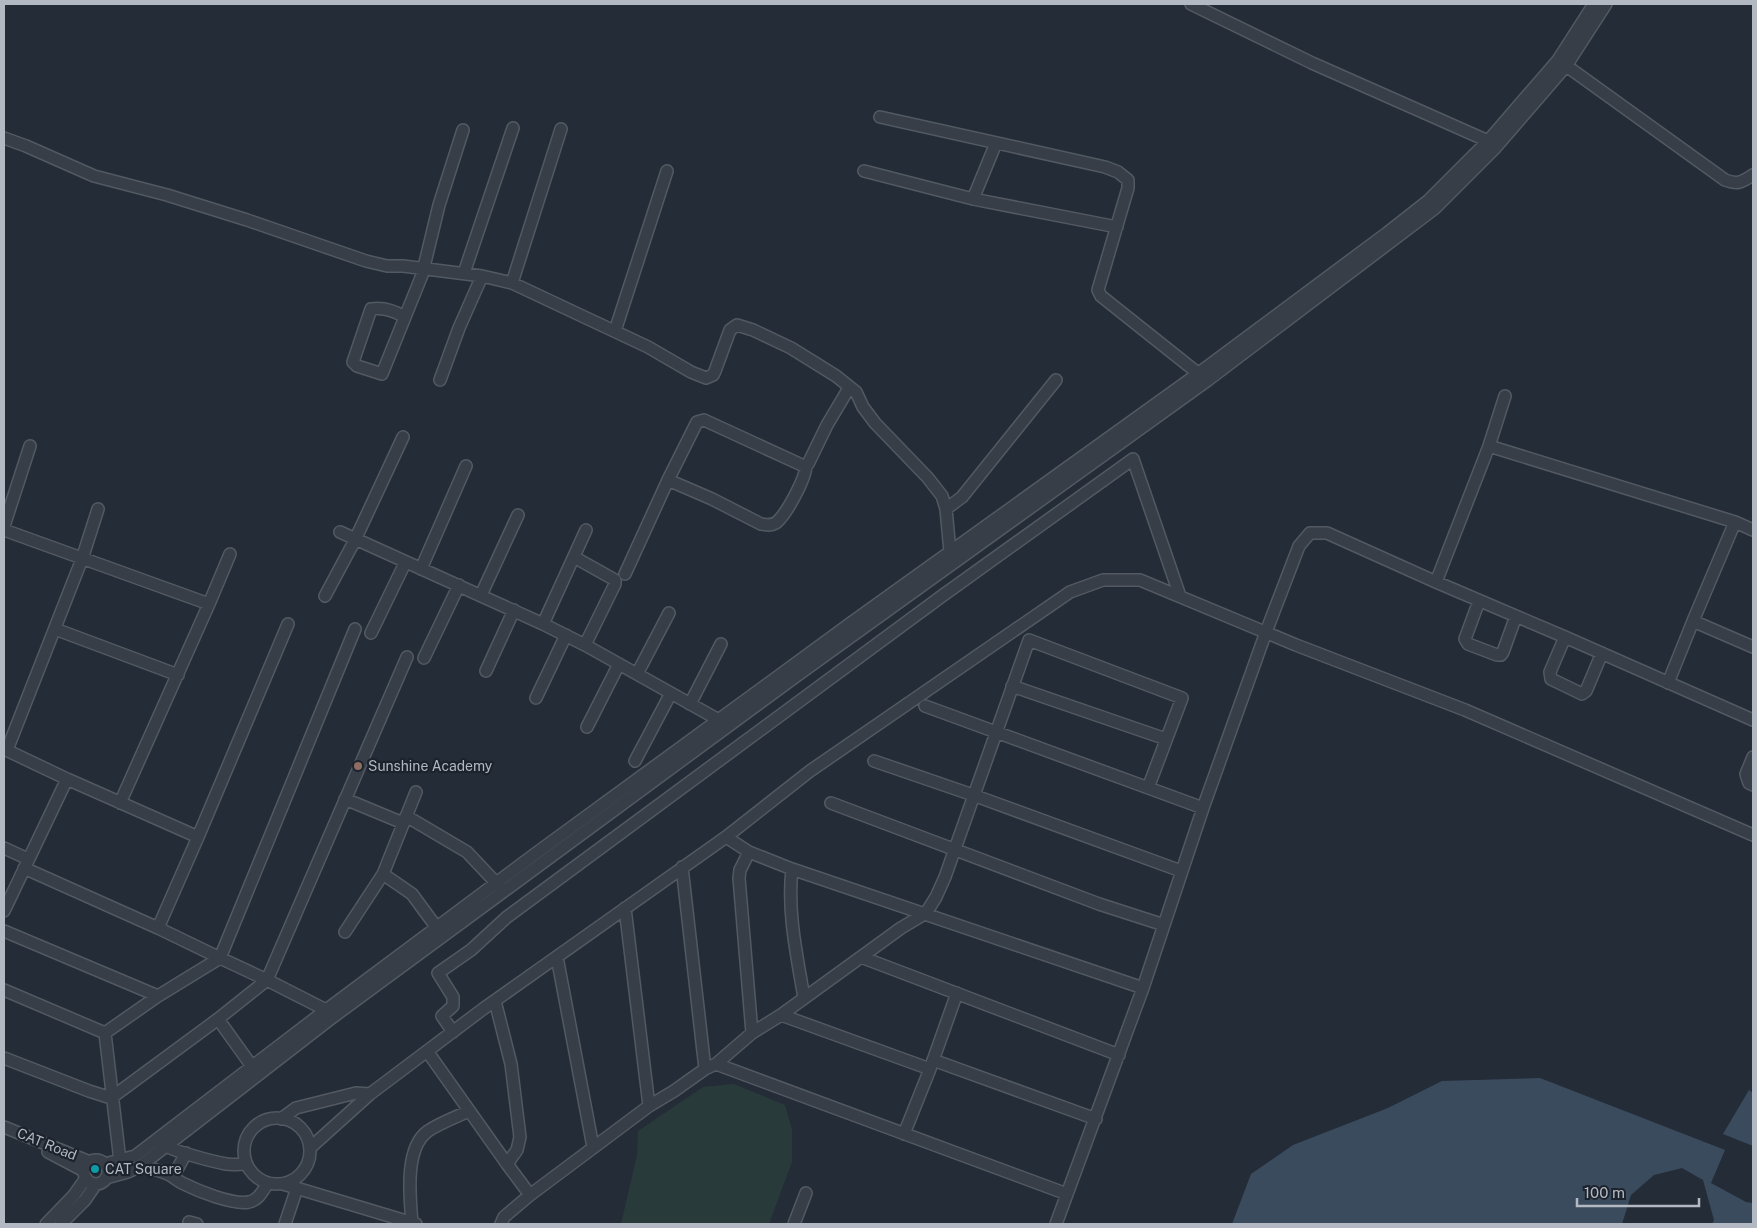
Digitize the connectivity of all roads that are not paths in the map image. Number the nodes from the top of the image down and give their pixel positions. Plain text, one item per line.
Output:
1 (1191, 4) edge
2 (1594, 4) edge
3 (1606, 4) edge
4 (1562, 63) junction
5 (880, 117) dead end
6 (513, 128) dead end
7 (562, 129) dead end
8 (463, 130) dead end
9 (4, 138) edge
10 (996, 144) junction
11 (1492, 144) junction
12 (667, 171) dead end
13 (864, 172) dead end
14 (1753, 175) edge
15 (973, 199) junction
16 (1117, 227) junction
17 (422, 268) junction
18 (464, 273) junction
19 (482, 276) junction
20 (512, 283) junction
21 (405, 317) junction
22 (615, 331) junction
23 (1203, 377) junction
24 (440, 380) dead end
25 (1056, 380) dead end
26 (849, 388) junction
27 (1505, 396) dead end
28 (403, 437) dead end
29 (30, 446) dead end
30 (1488, 446) junction
31 (806, 465) junction
32 (466, 466) dead end
33 (668, 480) junction
34 (98, 509) dead end
35 (946, 509) junction
36 (518, 515) dead end
37 (1735, 522) junction
38 (4, 525) edge
39 (586, 530) dead end
40 (1753, 530) edge
41 (340, 532) dead end
42 (355, 540) junction
43 (230, 554) dead end
44 (574, 557) junction
45 (953, 557) junction
46 (82, 559) junction
47 (406, 563) junction
48 (421, 569) junction
49 (625, 574) dead end
50 (1436, 582) junction
51 (459, 585) junction
52 (481, 595) junction
53 (325, 596) dead end
54 (1180, 596) junction
55 (1479, 601) junction
56 (209, 604) junction
57 (514, 610) junction
58 (669, 613) dead end
59 (1516, 616) junction
60 (1693, 621) junction
61 (288, 624) dead end
62 (543, 624) junction
63 (55, 629) junction
64 (355, 629) dead end
65 (1266, 632) junction
66 (371, 633) dead end
67 (566, 636) junction
68 (1565, 636) junction
69 (721, 644) dead end
70 (585, 645) junction
71 (1753, 647) edge
72 (1602, 653) junction
73 (407, 657) dead end
74 (424, 658) dead end
75 (619, 664) junction
76 (486, 671) dead end
77 (637, 674) junction
78 (178, 675) junction
79 (1668, 683) junction
80 (1012, 686) junction
81 (671, 692) junction
82 (536, 698) dead end
83 (690, 704) junction
84 (925, 706) dead end
85 (1753, 720) edge
86 (723, 724) junction
87 (586, 727) dead end
88 (995, 732) junction
89 (1166, 739) junction
90 (5, 749) edge
91 (1753, 757) edge
92 (635, 761) dead end
93 (874, 761) dead end
94 (67, 779) junction
95 (1753, 785) edge
96 (1148, 788) junction
97 (416, 792) dead end
98 (973, 795) junction
99 (345, 799) junction
100 (120, 803) junction
101 (831, 803) dead end
102 (1202, 808) junction
103 (404, 819) junction
104 (1753, 835) edge
105 (198, 836) junction
106 (726, 838) junction
107 (4, 848) edge
108 (953, 850) junction
109 (749, 852) junction
110 (26, 864) junction
111 (682, 868) junction
112 (792, 869) junction
113 (1181, 871) junction
114 (383, 874) junction
115 (500, 888) junction
116 (625, 908) junction
117 (4, 911) edge
118 (926, 913) junction
119 (1164, 925) junction
120 (158, 928) junction
121 (437, 928) junction
122 (4, 931) edge
123 (345, 932) dead end
124 (557, 956) junction
125 (861, 957) junction
126 (220, 958) junction
127 (268, 980) junction
128 (1143, 988) junction
129 (4, 990) edge
130 (956, 993) junction
131 (158, 996) junction
132 (804, 998) junction
133 (495, 1001) junction
134 (326, 1010) junction
135 (781, 1014) junction
136 (218, 1019) junction
137 (453, 1032) junction
138 (105, 1033) junction
139 (752, 1033) junction
140 (428, 1051) junction
141 (1119, 1055) junction
142 (4, 1058) edge
143 (716, 1064) junction
144 (931, 1065) junction
145 (705, 1069) junction
146 (255, 1071) junction
147 (370, 1094) junction
148 (111, 1098) junction
149 (649, 1106) junction
150 (469, 1110) junction
151 (281, 1118) junction
152 (1096, 1119) junction
153 (5, 1130) edge
154 (904, 1134) junction
155 (161, 1143) junction
156 (593, 1147) junction
157 (310, 1148) junction
158 (186, 1153) junction
159 (120, 1161) junction
160 (246, 1164) junction
161 (507, 1164) junction
162 (139, 1167) junction
163 (304, 1170) junction
164 (93, 1174) junction
165 (173, 1176) junction
166 (268, 1183) junction
167 (283, 1184) junction
168 (297, 1188) junction
169 (309, 1192) junction
170 (806, 1193) dead end
171 (530, 1194) junction
172 (1067, 1194) junction
173 (384, 1220) edge
174 (48, 1224) edge
175 (61, 1224) edge
176 (285, 1224) edge
177 (414, 1224) edge
178 (500, 1224) edge
179 (794, 1224) edge
180 (1056, 1224) edge

1 - 11 street
2 - 4 street
3 - 4 street
4 - 11 street
4 - 14 street
5 - 10 street
6 - 18 street
7 - 20 street
8 - 17 street
9 - 17 street
10 - 15 street
10 - 16 street
11 - 23 street
12 - 22 street
13 - 15 street
15 - 16 street
16 - 23 street
17 - 18 street
17 - 21 street
18 - 19 street
19 - 20 street
19 - 24 street
20 - 22 street
21 - 21 street
22 - 26 street
23 - 45 street
25 - 35 street
26 - 31 street
26 - 35 street
27 - 30 street
28 - 42 street
29 - 38 street
30 - 37 street
30 - 50 street
31 - 33 street
31 - 33 street
32 - 48 street
33 - 49 street
34 - 46 street
35 - 45 street
36 - 52 street
37 - 40 street
37 - 60 street
38 - 46 street
39 - 44 street
41 - 42 street
42 - 47 street
42 - 53 street
43 - 56 street
44 - 62 street
44 - 70 street
45 - 86 street
46 - 56 street
46 - 63 street
47 - 48 street
47 - 66 street
48 - 51 street
50 - 55 street
50 - 65 street
51 - 52 street
51 - 74 street
52 - 57 street
54 - 65 street
54 - 106 street
54 - 137 street
55 - 59 street
55 - 59 street
56 - 78 street
57 - 62 street
57 - 76 street
58 - 77 street
59 - 68 street
60 - 71 street
60 - 79 street
61 - 105 street
62 - 67 street
63 - 78 street
63 - 90 street
64 - 126 street
65 - 102 street
65 - 104 street
67 - 70 street
67 - 82 street
68 - 72 street
68 - 72 street
69 - 83 street
70 - 75 street
72 - 79 street
73 - 99 street
75 - 77 street
75 - 87 street
77 - 81 street
78 - 100 street
79 - 85 street
80 - 88 street
80 - 89 street
80 - 89 street
81 - 83 street
81 - 92 street
83 - 86 street
84 - 88 street
86 - 115 street
88 - 96 street
88 - 98 street
89 - 96 street
90 - 94 street
91 - 95 street
93 - 98 street
94 - 100 street
94 - 110 street
96 - 102 street
97 - 103 street
98 - 108 street
98 - 113 street
99 - 103 street
99 - 127 street
100 - 105 street
101 - 108 street
102 - 113 street
103 - 114 street
103 - 115 street
105 - 120 street
106 - 109 street
106 - 111 street
107 - 110 street
108 - 118 street
108 - 119 street
109 - 112 street
109 - 139 street
110 - 117 street
110 - 120 street
111 - 116 street
111 - 145 street
112 - 118 street
112 - 132 street
113 - 119 street
114 - 121 street
114 - 123 street
115 - 121 street
115 - 146 street
116 - 124 street
116 - 149 street
118 - 125 street
118 - 128 street
119 - 128 street
120 - 126 street
121 - 134 street
122 - 131 street
124 - 133 street
124 - 156 street
125 - 130 street
125 - 132 street
126 - 127 street
126 - 131 street
127 - 134 street
127 - 136 street
128 - 141 street
129 - 138 street
130 - 141 street
130 - 144 street
131 - 138 street
132 - 135 street
133 - 137 street
133 - 161 street
134 - 146 street
135 - 139 street
135 - 144 street
136 - 146 street
136 - 148 street
137 - 140 street
138 - 148 street
139 - 143 street
140 - 147 street
140 - 150 street
141 - 152 street
142 - 148 street
143 - 145 street
143 - 154 street
144 - 152 street
144 - 154 street
145 - 149 street
146 - 155 street
147 - 151 street
147 - 157 street
148 - 159 street
149 - 156 street
150 - 161 street
150 - 177 street
151 - 157 street
151 - 160 street
152 - 172 street
153 - 164 street, CAT Road
154 - 172 street
155 - 158 street
155 - 159 street, CAT Road
155 - 162 street
156 - 171 street
157 - 163 street
158 - 160 street
158 - 165 street
159 - 164 street, CAT Road
160 - 166 street
161 - 171 street
162 - 164 street
162 - 165 street
163 - 167 street
163 - 169 street
164 - 174 street
164 - 175 street
165 - 166 street
166 - 167 street
167 - 168 street
168 - 169 street
168 - 176 street
169 - 173 street
170 - 179 street
171 - 178 street
172 - 180 street
173 - 177 street

